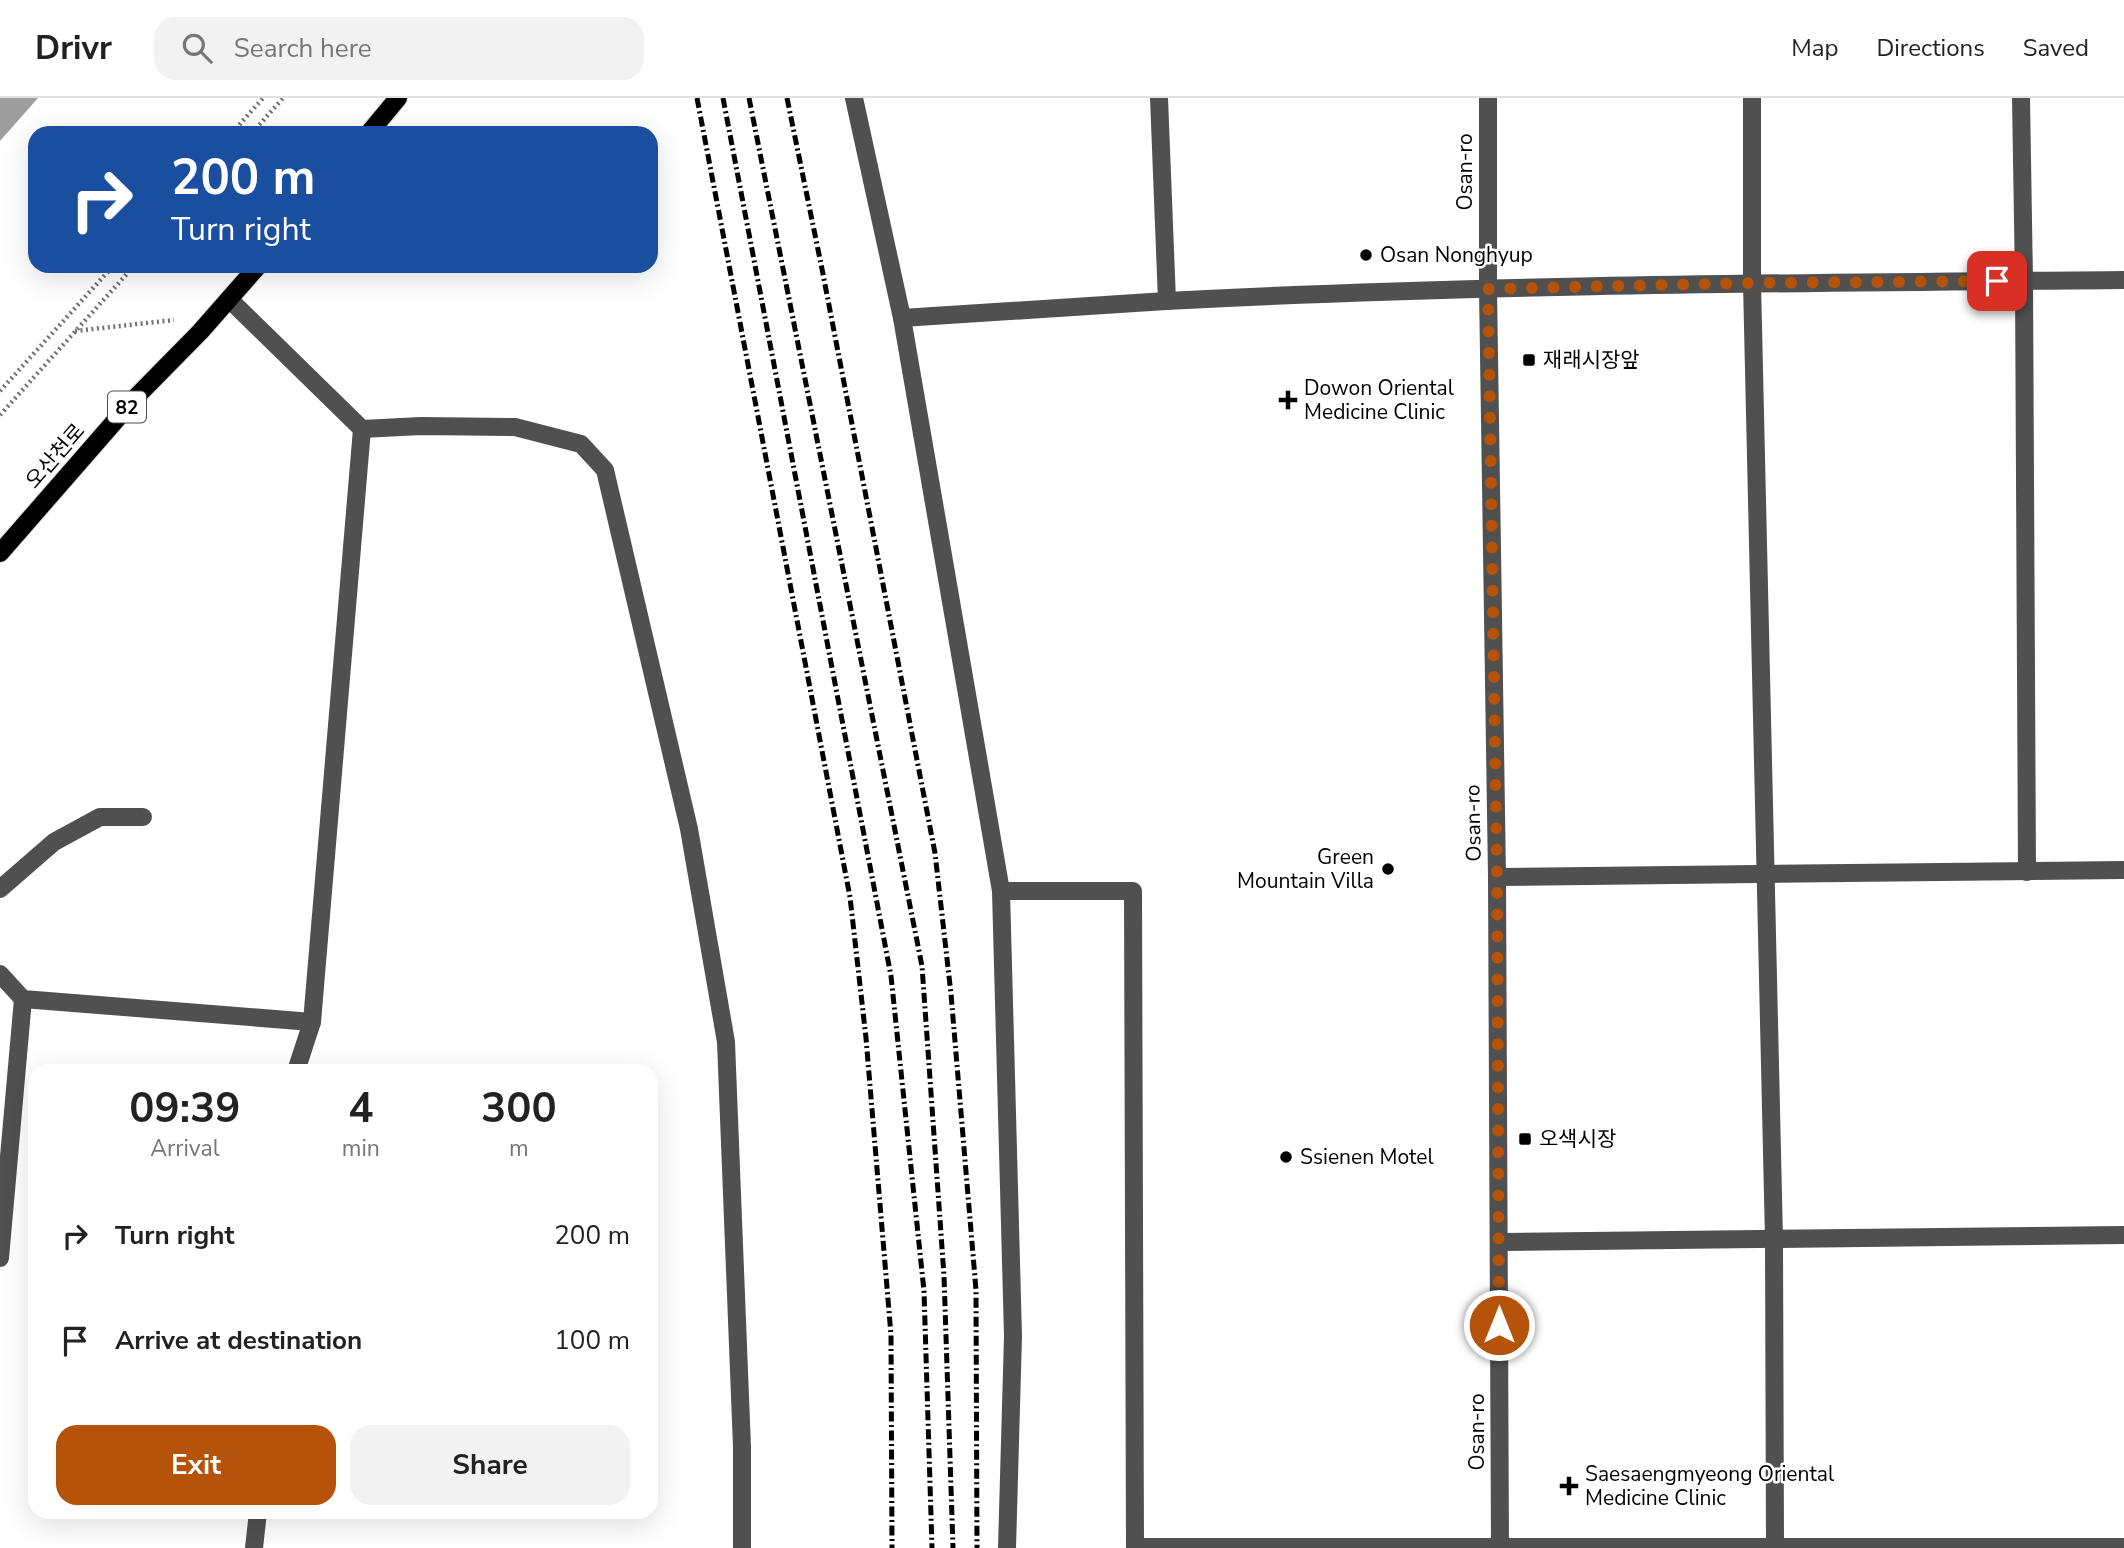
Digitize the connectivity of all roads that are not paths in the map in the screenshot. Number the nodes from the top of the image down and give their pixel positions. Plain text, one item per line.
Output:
1 (398, 98) edge
2 (854, 98) edge
3 (1159, 98) edge
4 (1488, 98) edge
5 (1752, 98) edge
6 (2021, 98) edge
7 (375, 126) edge
8 (252, 273) edge
9 (2124, 280) edge
10 (2024, 281) junction
11 (1752, 283) junction
12 (1488, 289) junction
13 (230, 300) junction
14 (1167, 301) junction
15 (902, 318) junction
16 (362, 429) junction
17 (0, 553) edge
18 (143, 817) dead end
19 (2124, 870) edge
20 (2027, 872) junction
21 (1766, 875) junction
22 (1497, 877) junction
23 (0, 889) edge
24 (1001, 891) junction
25 (0, 974) edge
26 (23, 999) junction
27 (312, 1022) junction
28 (298, 1064) edge
29 (2124, 1236) edge
30 (1774, 1239) junction
31 (1499, 1242) junction
32 (0, 1258) edge
33 (257, 1519) edge
34 (1775, 1547) edge
35 (2124, 1547) edge
36 (254, 1548) edge
37 (742, 1548) edge
38 (1007, 1548) edge
39 (1135, 1548) edge
40 (1500, 1548) edge

1 - 7 main road
2 - 15 street
3 - 14 street
4 - 12 street, Osan-ro
5 - 11 street
6 - 10 street
8 - 13 main road, 오산천로 / 82
9 - 10 street
10 - 11 street
10 - 20 street
11 - 12 street
11 - 21 street
12 - 14 street
12 - 22 street, Osan-ro
13 - 16 street
13 - 17 main road, 오산천로 / 82
14 - 15 street
15 - 24 street
16 - 27 street
16 - 37 street
18 - 23 street
19 - 20 street
20 - 21 street
21 - 22 street
21 - 30 street
22 - 31 street, Osan-ro
24 - 38 street
24 - 39 street
25 - 26 street
26 - 27 street
26 - 32 street
27 - 28 street
29 - 30 street
30 - 31 street
30 - 34 street
31 - 40 street, Osan-ro
33 - 36 street
34 - 35 street
34 - 40 street
39 - 40 street

